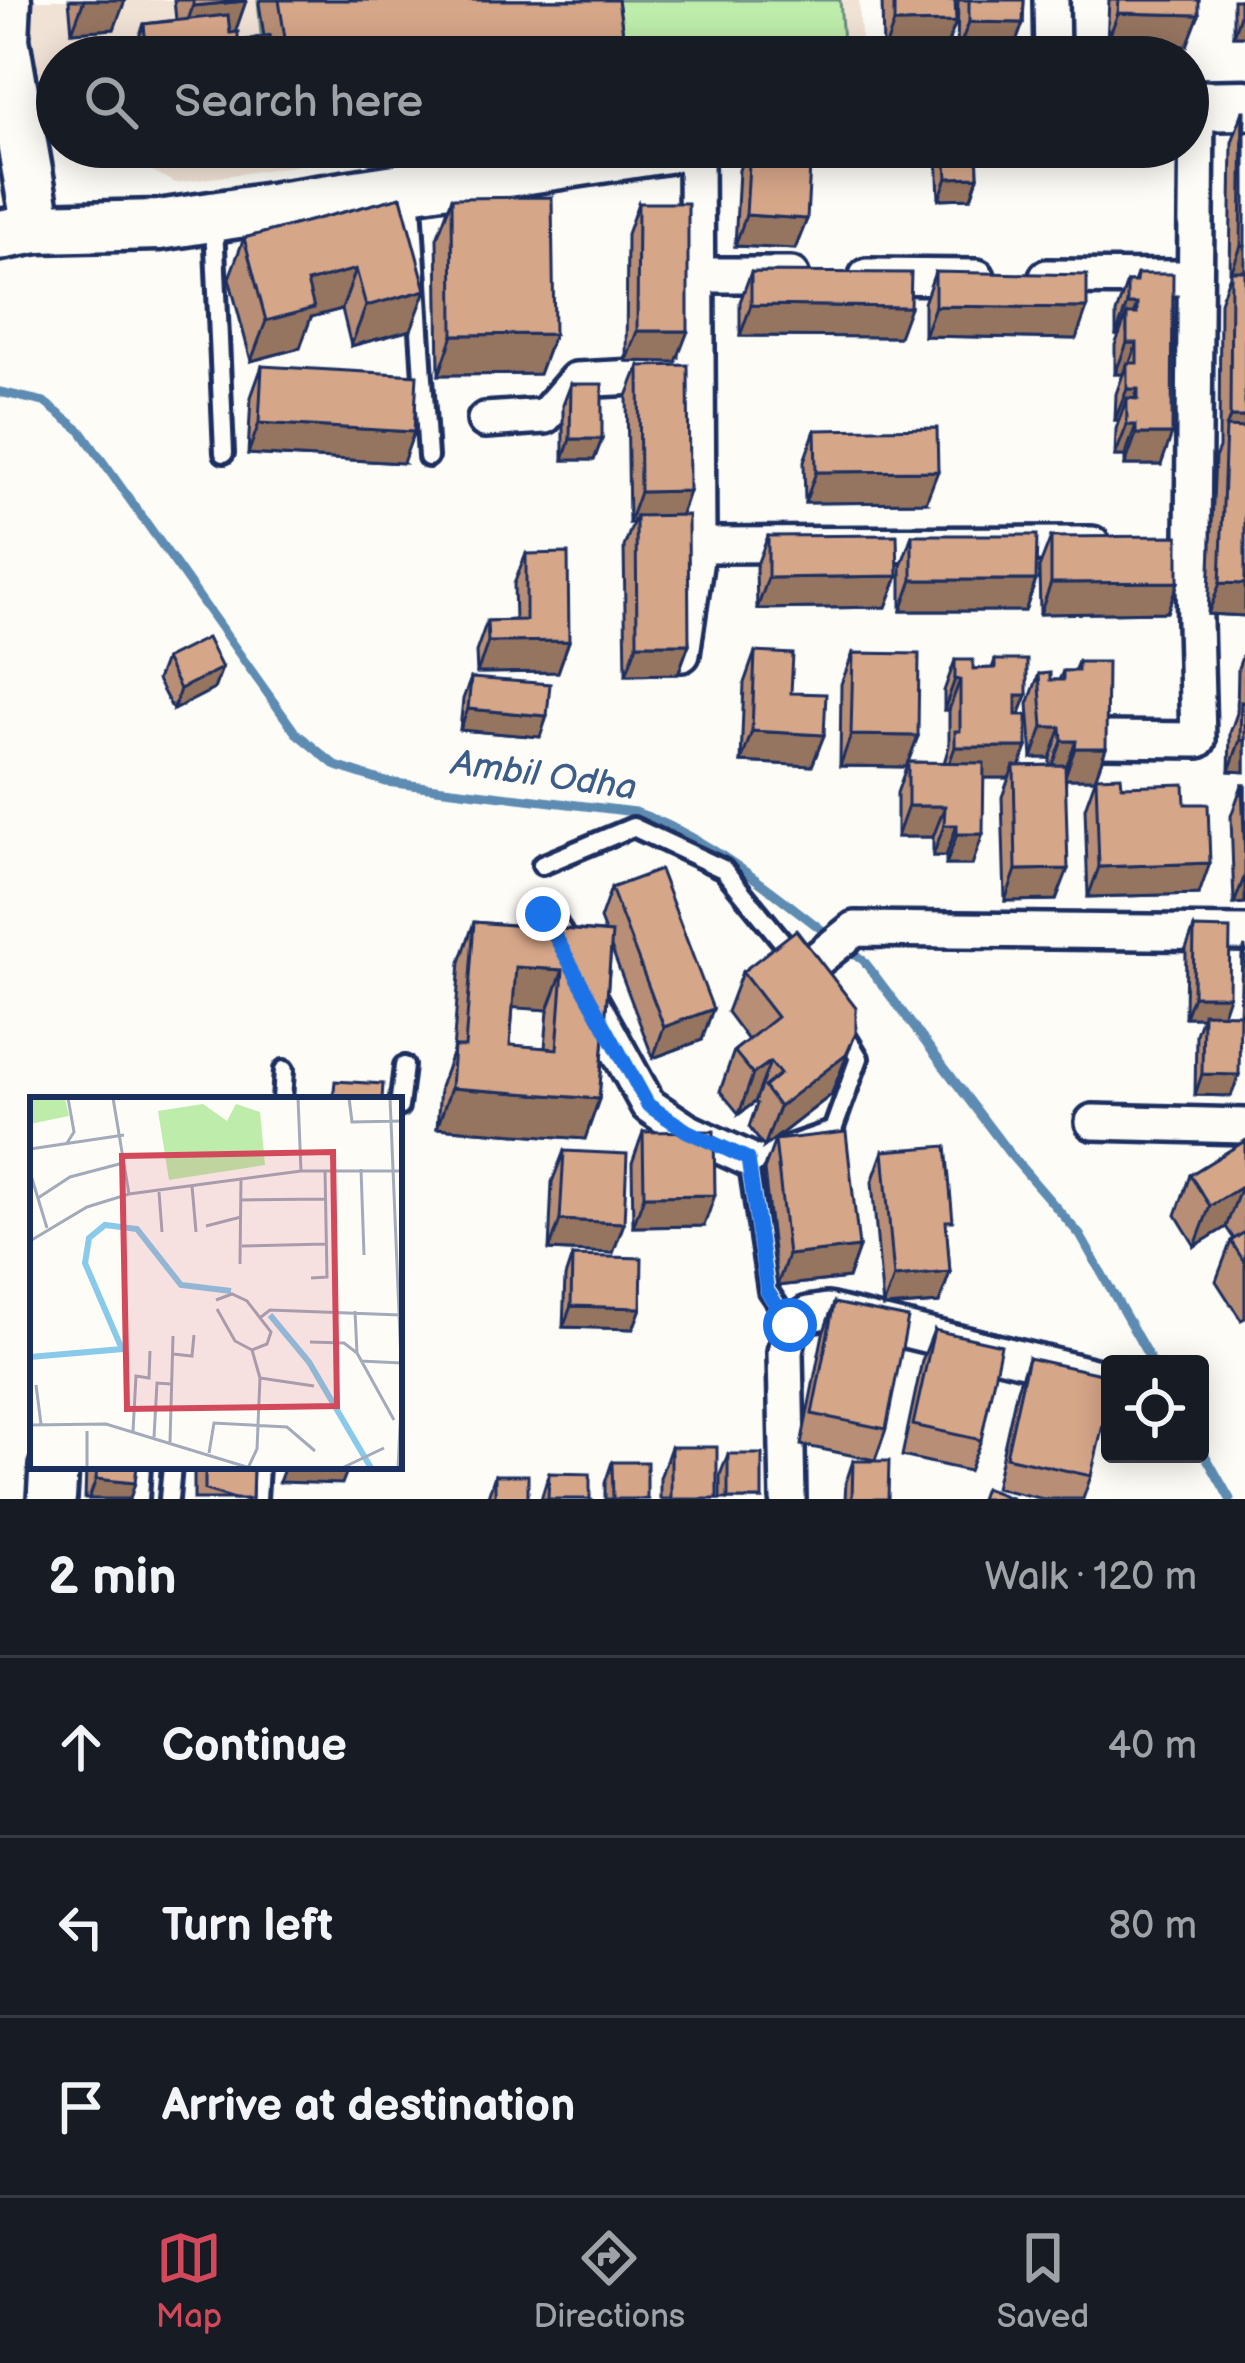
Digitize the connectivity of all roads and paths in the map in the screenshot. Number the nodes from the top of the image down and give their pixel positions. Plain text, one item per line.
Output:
1 (1051, 0) edge
2 (3, 27) edge
3 (1052, 36) edge
4 (1245, 105) edge
5 (1209, 106) edge
6 (535, 168) edge
7 (697, 168) edge
8 (1193, 168) edge
9 (411, 187) junction
10 (213, 217) junction
11 (18, 232) edge
12 (697, 275) junction
13 (1196, 278) junction
14 (697, 375) junction
15 (485, 420) dead end
16 (224, 453) dead end
17 (428, 457) dead end
18 (1122, 544) edge
19 (698, 545) junction
20 (682, 654) edge
21 (1101, 739) edge
22 (542, 865) dead end
23 (543, 914) dead end
24 (1245, 933) edge
25 (816, 970) joint
26 (827, 1005) edge
27 (404, 1066) dead end
28 (284, 1070) dead end
29 (282, 1097) edge
30 (400, 1097) edge
31 (1093, 1122) dead end
32 (1245, 1126) edge
33 (748, 1159) junction
34 (790, 1325) junction
35 (1101, 1378) edge
36 (47, 1469) edge
37 (69, 1469) edge
38 (141, 1469) edge
39 (172, 1469) edge
40 (259, 1469) edge
41 (45, 1499) edge
42 (67, 1499) edge
43 (139, 1499) edge
44 (170, 1499) edge
45 (257, 1499) edge
46 (788, 1499) edge

1 - 3 street
2 - 11 street
4 - 5 street
6 - 9 street
7 - 12 street
8 - 13 street
9 - 10 street
9 - 17 lane
10 - 11 street
10 - 16 lane
12 - 13 street
12 - 14 street
13 - 21 street
14 - 15 street
14 - 19 street
18 - 19 street
19 - 20 street
22 - 25 lane
23 - 33 street
24 - 25 street
26 - 33 lane
27 - 30 lane
28 - 29 lane
31 - 32 street
33 - 34 lane
34 - 35 street
34 - 46 street
36 - 41 street
37 - 42 lane
38 - 43 lane
39 - 44 lane
40 - 45 lane

